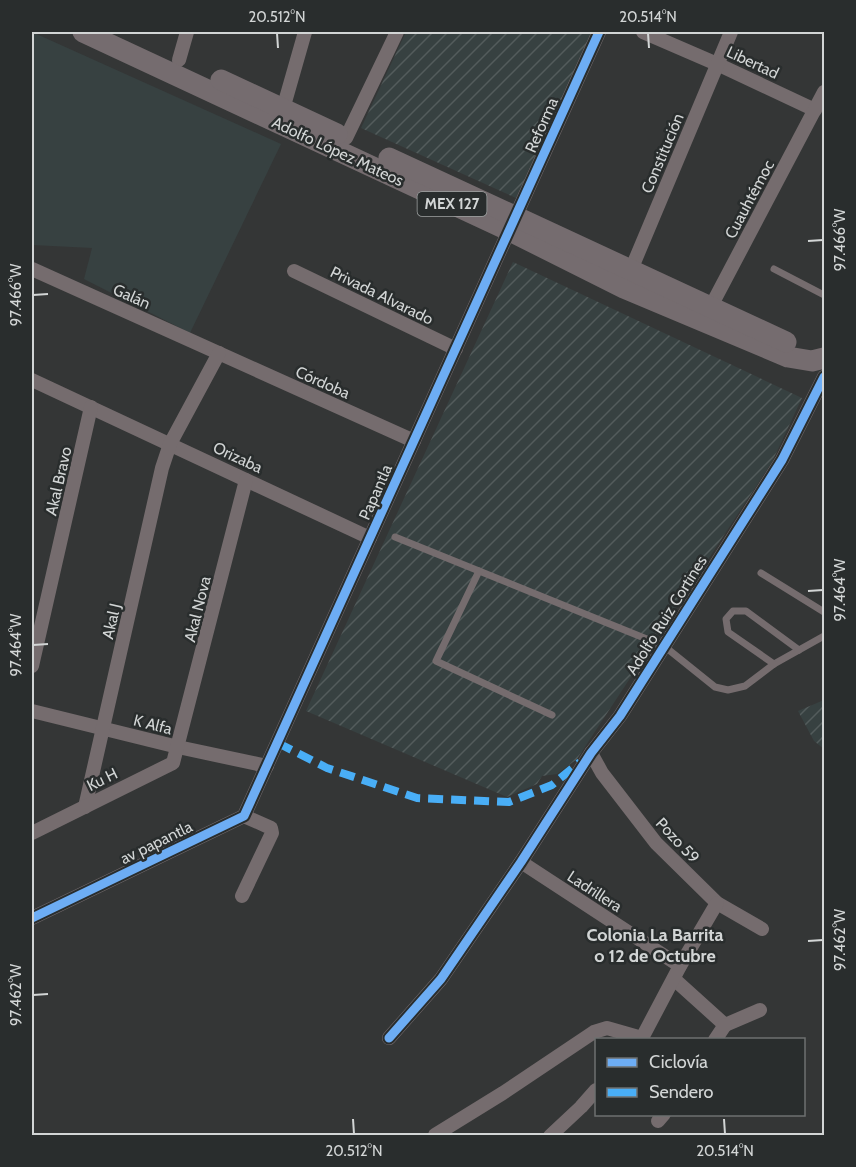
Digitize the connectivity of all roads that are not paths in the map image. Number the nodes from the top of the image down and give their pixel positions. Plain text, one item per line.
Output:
1 (83, 32) edge
2 (187, 32) edge
3 (305, 32) edge
4 (397, 32) edge
5 (599, 32) edge
6 (643, 32) edge
7 (731, 32) edge
8 (109, 35) edge
9 (179, 60) junction
10 (717, 64) junction
11 (825, 92) edge
12 (815, 110) junction
13 (281, 116) junction
14 (346, 138) junction
15 (513, 224) junction
16 (32, 269) edge
17 (774, 269) dead end
18 (294, 271) dead end
19 (628, 279) junction
20 (825, 295) edge
21 (706, 314) junction
22 (825, 344) edge
23 (456, 349) junction
24 (219, 353) junction
25 (825, 358) edge
26 (825, 377) edge
27 (32, 380) edge
28 (91, 407) junction
29 (414, 441) junction
30 (170, 444) junction
31 (246, 480) junction
32 (396, 537) dead end
33 (370, 538) junction
34 (479, 571) junction
35 (761, 573) dead end
36 (825, 612) edge
37 (825, 636) edge
38 (664, 646) junction
39 (799, 650) junction
40 (774, 664) junction
41 (32, 666) edge
42 (32, 711) edge
43 (552, 715) dead end
44 (104, 729) junction
45 (178, 747) junction
46 (591, 753) junction
47 (267, 766) junction
48 (85, 807) junction
49 (244, 816) junction
50 (32, 833) edge
51 (521, 862) junction
52 (242, 896) dead end
53 (717, 903) junction
54 (32, 918) edge
55 (762, 929) dead end
56 (680, 966) junction
57 (674, 980) junction
58 (760, 1010) dead end
59 (725, 1025) junction
60 (389, 1038) dead end
61 (639, 1038) edge
62 (643, 1038) edge
63 (716, 1038) edge
64 (595, 1092) edge
65 (435, 1135) edge
66 (550, 1136) edge

1 - 8 main road, Adolfo López Mateos / MEX 127
2 - 9 street
3 - 13 street
4 - 14 street
5 - 15 street, Reforma
6 - 10 street, Libertad
7 - 10 street, Constitución
8 - 9 main road, Adolfo López Mateos / MEX 127
8 - 13 main road, Adolfo López Mateos / MEX 127
9 - 13 main road, Adolfo López Mateos / MEX 127
10 - 12 street, Libertad
10 - 19 street, Constitución
11 - 12 street, Cuauhtémoc
12 - 21 street, Cuauhtémoc
13 - 14 main road, Adolfo López Mateos / MEX 127
13 - 15 main road, Adolfo López Mateos / MEX 127
14 - 15 main road, Adolfo López Mateos / MEX 127
15 - 19 main road, Adolfo López Mateos / MEX 127
15 - 23 street, Papantla
16 - 24 street, Galán
17 - 20 lane
18 - 23 street, Privada Alvarado
19 - 21 main road, Adolfo López Mateos / MEX 127
21 - 22 main road, Adolfo López Mateos / MEX 127
21 - 25 main road, Adolfo López Mateos / MEX 127
23 - 29 street, Papantla
24 - 29 street, Córdoba
24 - 30 street, Akal J
26 - 38 street, Adolfo Ruiz Cortines
27 - 28 street, Orizaba
28 - 30 street, Orizaba
28 - 41 street, Akal Bravo
29 - 33 street, Papantla
30 - 31 street, Orizaba
30 - 44 street, Akal J
31 - 33 street, Orizaba
31 - 45 street, Akal Nova
32 - 34 lane
33 - 47 street, Papantla
34 - 38 lane
34 - 43 lane
35 - 36 lane
37 - 39 lane
38 - 40 lane
38 - 46 street, Adolfo Ruiz Cortines
39 - 40 lane
39 - 40 lane
42 - 44 street, K Alfa
44 - 45 street, K Alfa
44 - 48 street, Akal J
45 - 47 street, K Alfa
45 - 48 street, Ku H
46 - 51 street, Adolfo Ruiz Cortines
46 - 53 street, Pozo 59
47 - 49 street
48 - 50 street, Ku H
49 - 52 street
49 - 54 street, av papantla
51 - 56 street, Ladrillera
51 - 60 street, Adolfo Ruiz Cortines
53 - 55 street, Pozo 59
53 - 56 street
56 - 57 street
57 - 59 street
57 - 62 street
58 - 59 street
59 - 63 street
61 - 65 street
64 - 66 street

